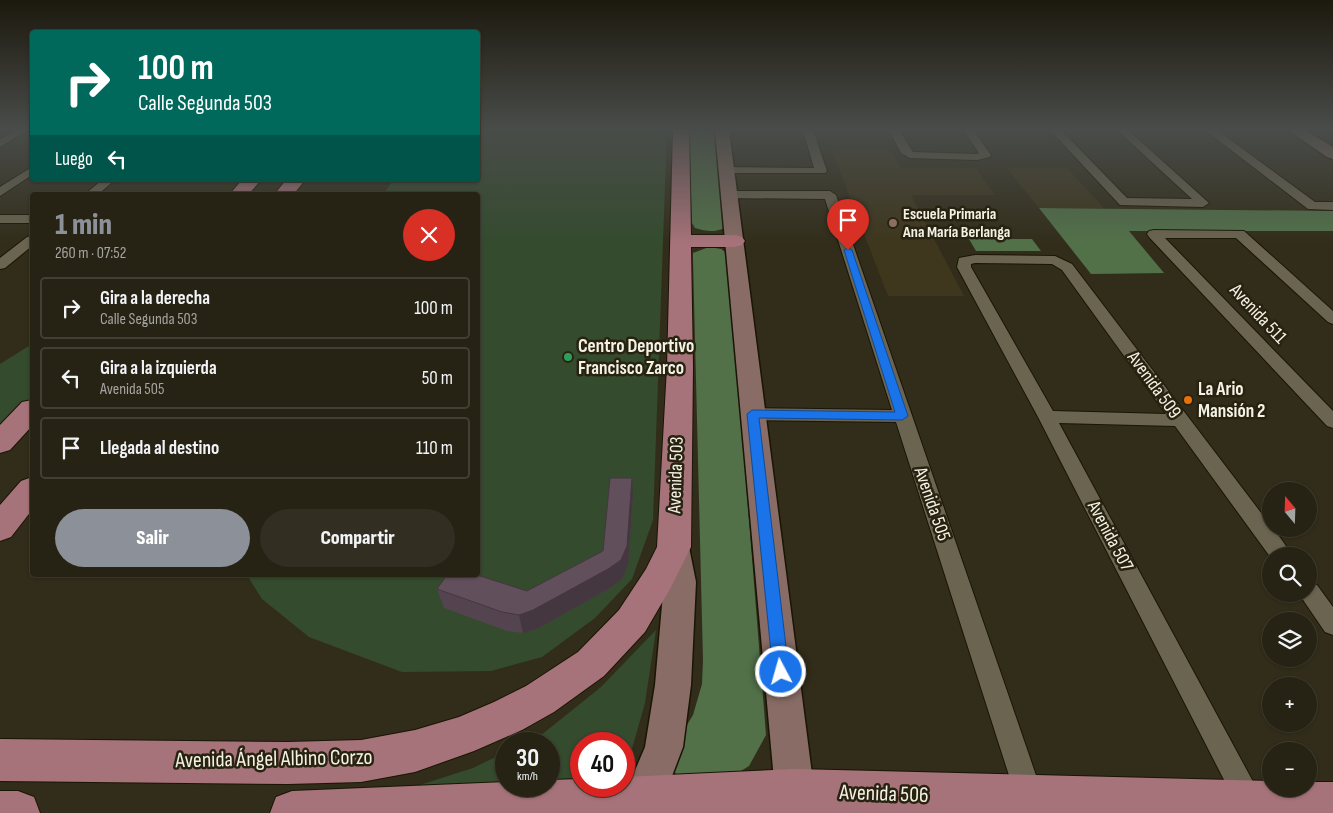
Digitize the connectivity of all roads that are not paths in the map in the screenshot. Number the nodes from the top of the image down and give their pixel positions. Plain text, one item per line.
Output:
1 (681, 168) edge
2 (820, 168) edge
3 (1092, 168) edge
4 (1165, 168) edge
5 (1261, 168) edge
6 (726, 170) joint
7 (30, 171) edge
8 (106, 182) edge
9 (250, 182) edge
10 (294, 182) edge
11 (0, 192) edge
12 (94, 192) edge
13 (241, 192) edge
14 (286, 192) edge
15 (729, 195) junction
16 (1333, 206) edge
17 (0, 219) edge
18 (30, 219) edge
19 (681, 241) junction
20 (734, 241) junction
21 (30, 242) edge
22 (964, 261) joint
23 (0, 265) edge
24 (1333, 319) edge
25 (30, 411) edge
26 (752, 414) junction
27 (902, 416) junction
28 (1047, 418) junction
29 (1331, 419) edge
30 (1180, 420) junction
31 (0, 443) edge
32 (30, 491) edge
33 (0, 528) edge
34 (674, 547) junction
35 (1275, 547) edge
36 (1316, 602) edge
37 (1333, 625) edge
38 (0, 760) edge
39 (796, 802) edge
40 (1333, 804) edge
41 (641, 805) edge
42 (1033, 806) edge
43 (1254, 808) edge
44 (0, 813) edge
45 (18, 813) edge
46 (292, 813) edge

1 - 19 main road, Avenida 503
2 - 6 street
3 - 4 street
5 - 16 street
6 - 15 street
7 - 11 street
8 - 12 street
9 - 13 main road
10 - 14 main road
15 - 20 street
15 - 27 street, Avenida 505
17 - 18 street
19 - 20 main road
19 - 34 main road, Avenida 503
20 - 26 street
21 - 23 street
22 - 28 street, Avenida 507
22 - 30 street, Avenida 509
24 - 29 street, Avenida 511
25 - 31 main road
26 - 27 street
26 - 39 street
27 - 42 street, Avenida 505
28 - 30 street
28 - 43 street, Avenida 507
30 - 35 street, Avenida 509
32 - 33 main road
34 - 38 main road, Avenida Ángel Albino Corzo
34 - 41 street, Avenida 503
36 - 37 street
39 - 41 main road
39 - 42 main road, Avenida 506
40 - 43 main road, Avenida 506
41 - 46 main road
42 - 43 main road, Avenida 506
44 - 45 main road

